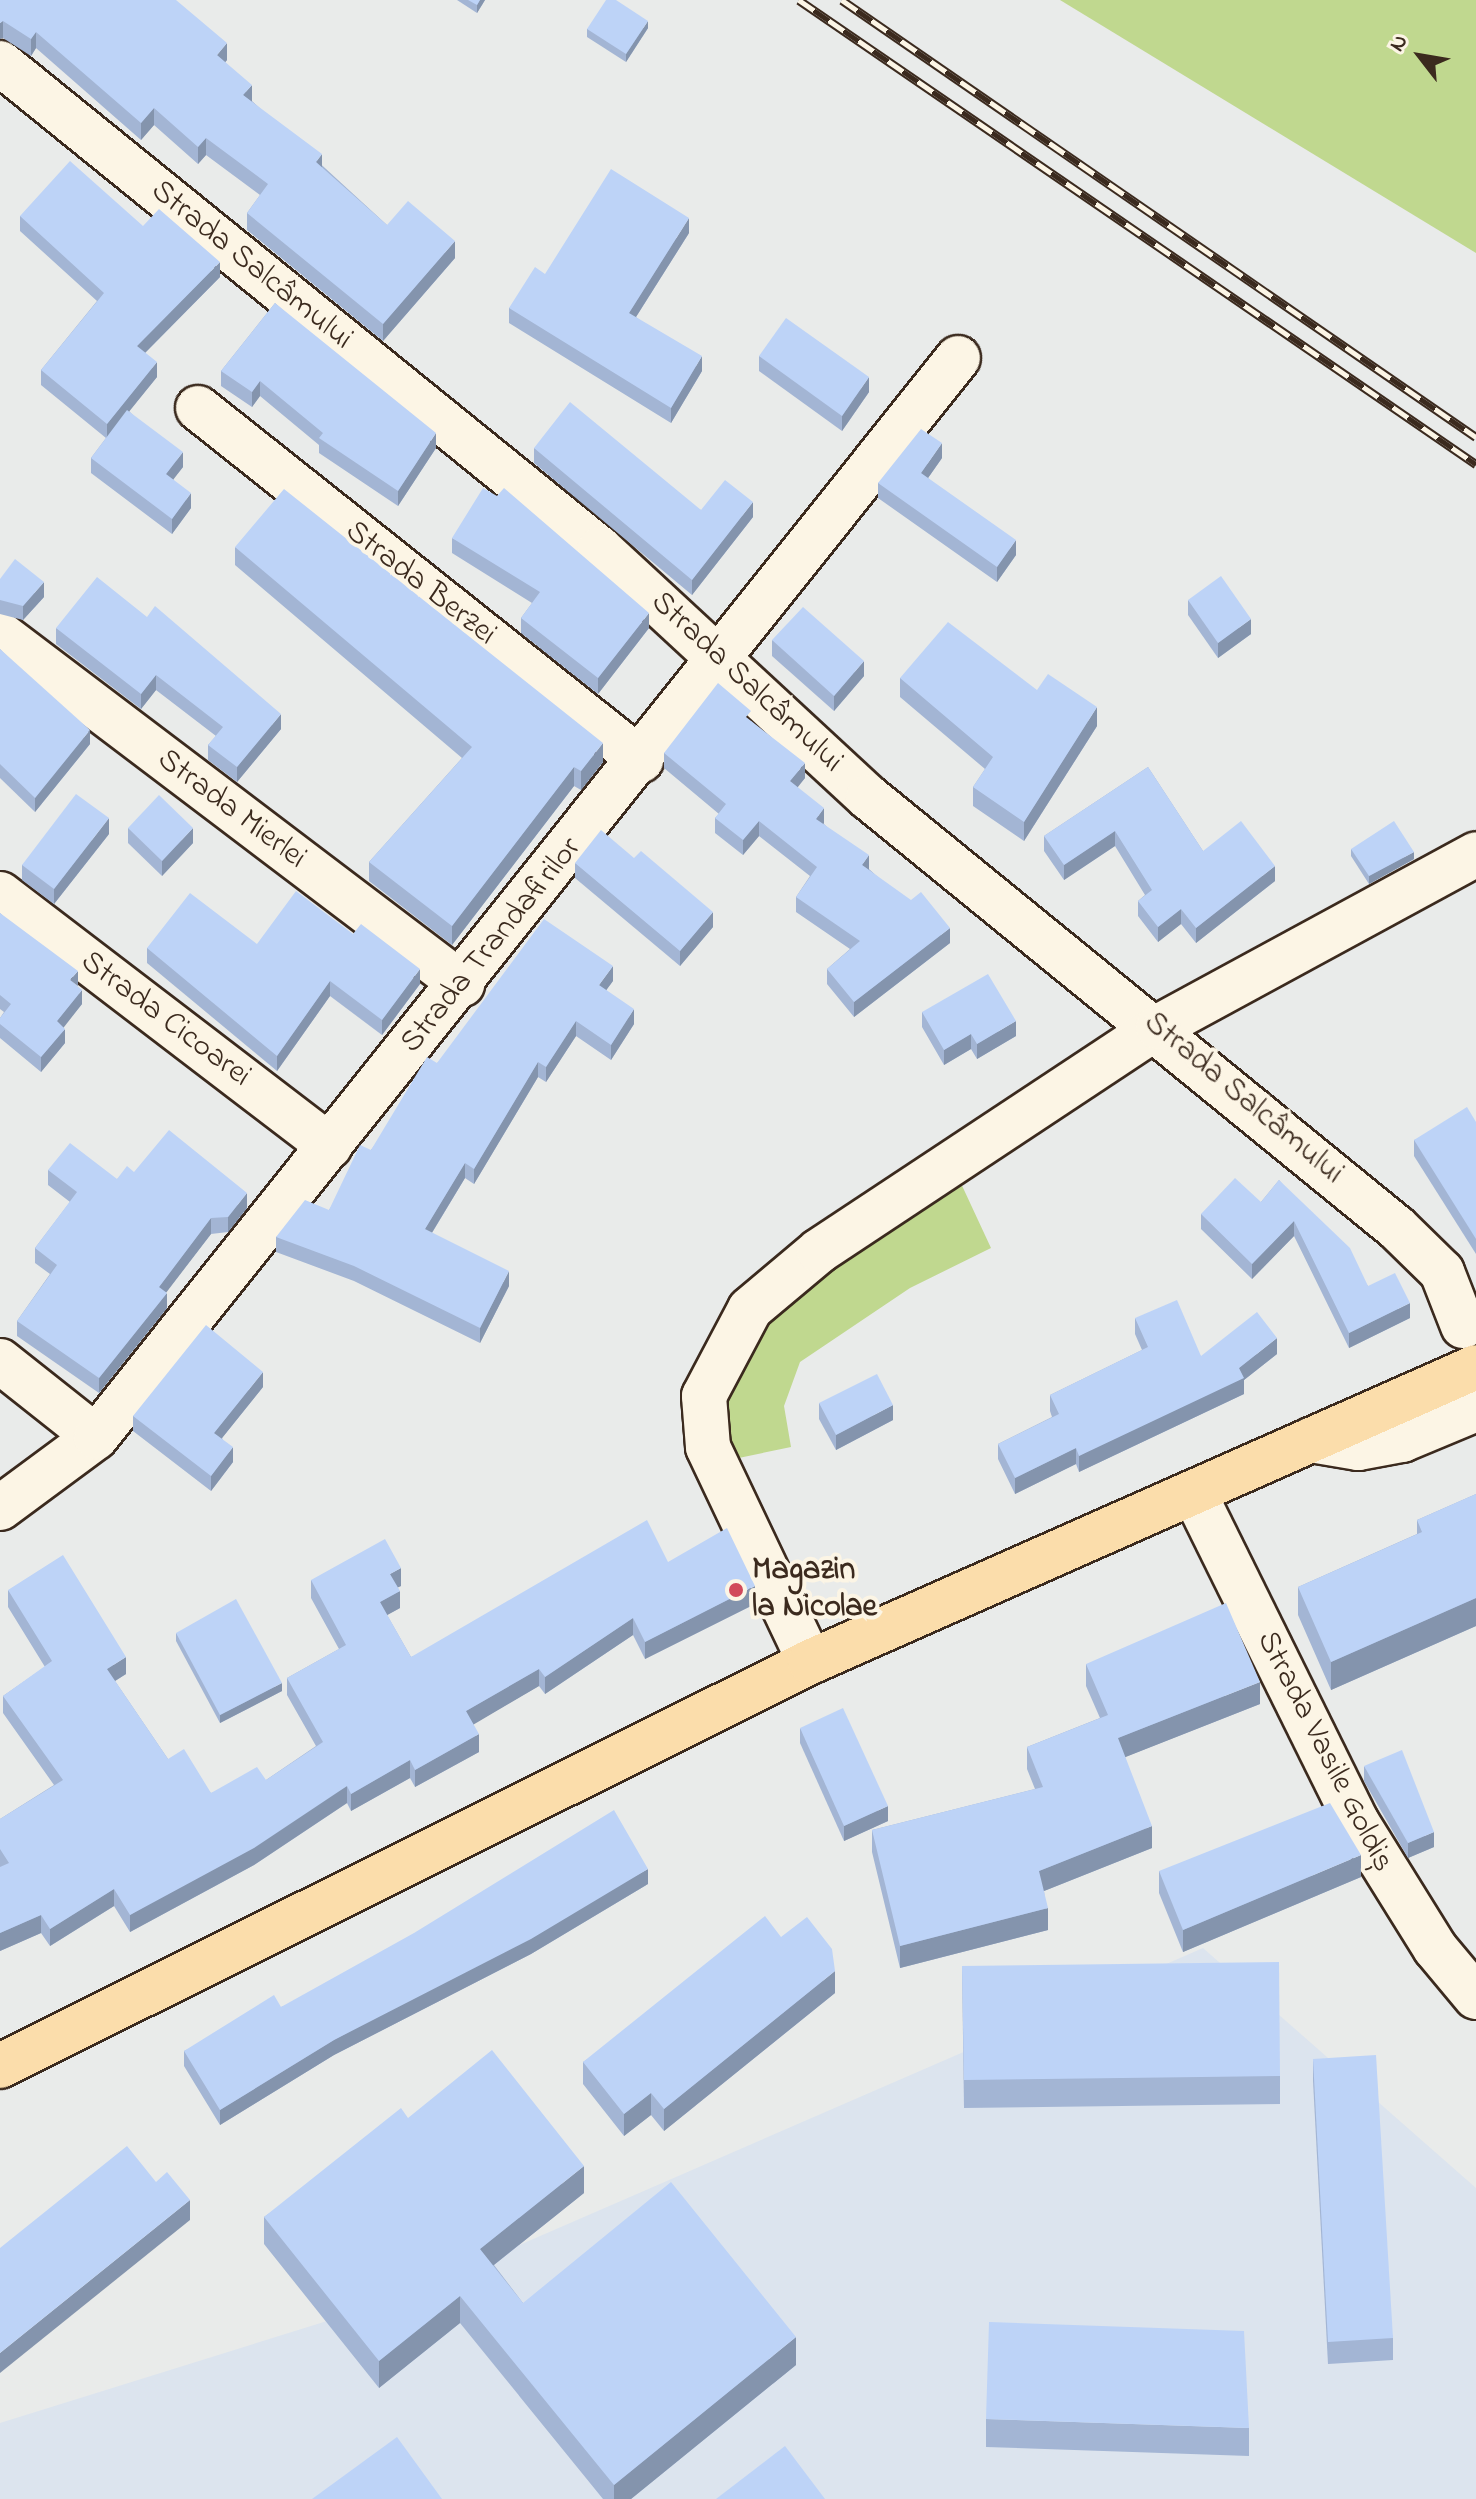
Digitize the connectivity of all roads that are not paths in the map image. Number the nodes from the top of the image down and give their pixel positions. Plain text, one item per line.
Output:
1 (0, 63) edge
2 (958, 358) dead end
3 (198, 408) dead end
4 (0, 634) edge
5 (722, 657) junction
6 (641, 760) junction
7 (1476, 854) edge
8 (0, 894) edge
9 (462, 984) junction
10 (1158, 1027) junction
11 (330, 1146) junction
12 (1470, 1346) edge
13 (0, 1361) edge
14 (1476, 1409) edge
15 (96, 1437) junction
16 (1311, 1440) junction
17 (1194, 1493) junction
18 (0, 1508) edge
19 (810, 1662) junction
20 (1476, 1997) edge
21 (0, 2066) edge

1 - 5 street, Strada Salcâmului
2 - 5 street, Strada Trandafirilor
3 - 6 street, Strada Berzei
4 - 9 street, Strada Mierlei
5 - 6 street, Strada Trandafirilor
5 - 10 street, Strada Salcâmului
6 - 9 street, Strada Trandafirilor
7 - 10 street
8 - 11 street, Strada Cicoarei
9 - 11 street, Strada Trandafirilor
10 - 12 street, Strada Salcâmului
10 - 19 street
11 - 15 street, Strada Trandafirilor
12 - 16 main road
13 - 15 street
14 - 16 street
15 - 18 street, Strada Trandafirilor
16 - 17 main road
17 - 19 main road
17 - 20 street, Strada Vasile Goldiș
19 - 21 main road

